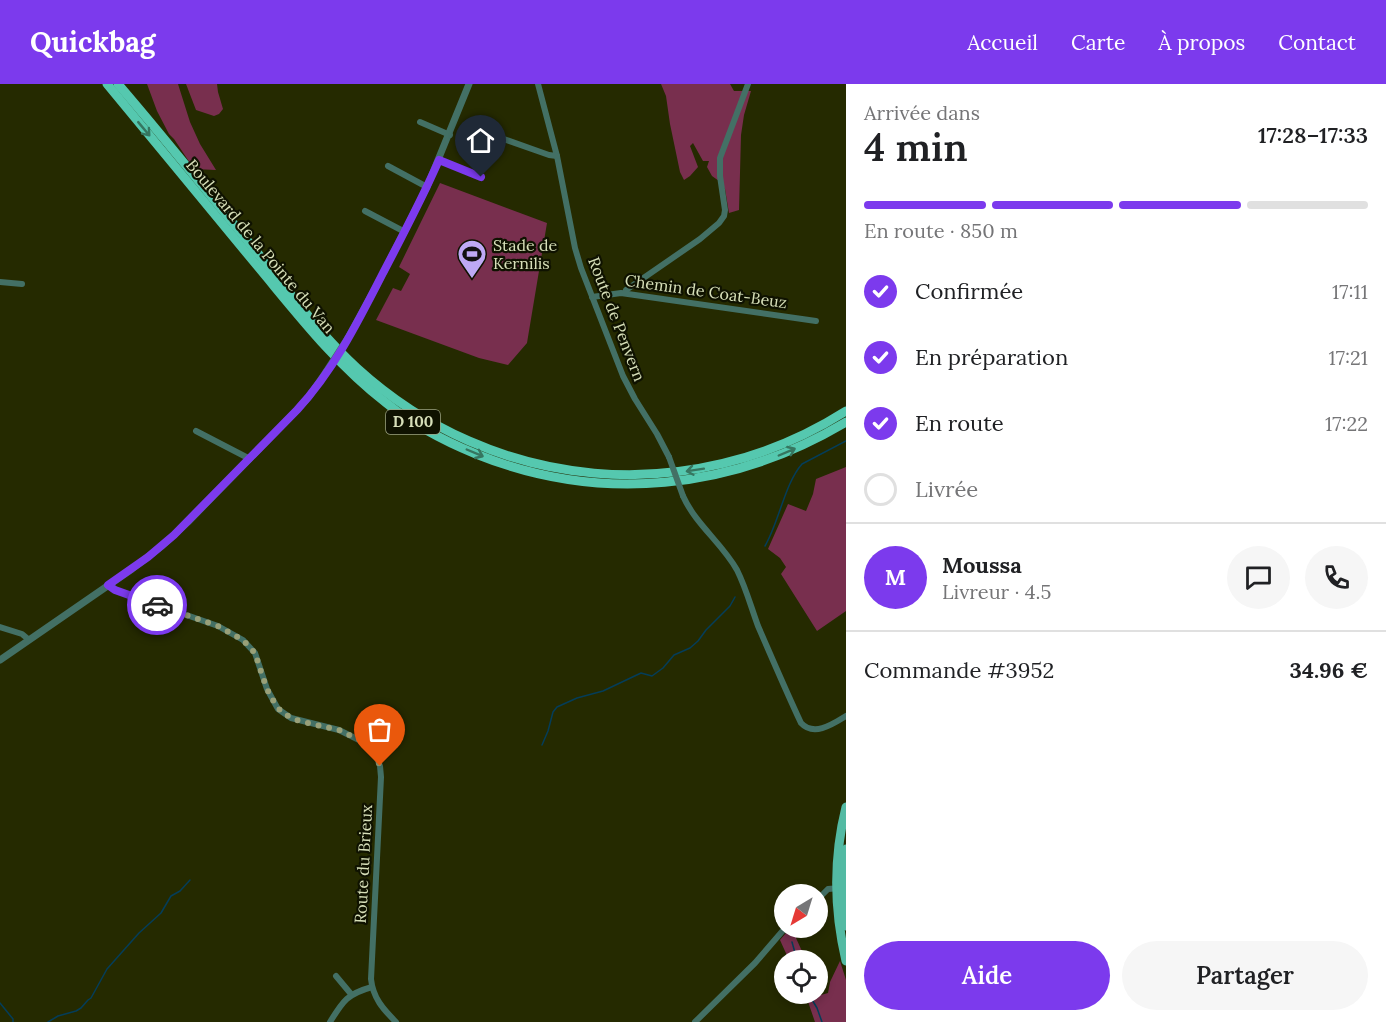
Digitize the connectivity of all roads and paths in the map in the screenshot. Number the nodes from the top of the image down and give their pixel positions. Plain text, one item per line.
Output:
1 (107, 84) edge
2 (118, 84) edge
3 (469, 84) edge
4 (538, 84) edge
5 (748, 84) edge
6 (420, 122) dead end
7 (450, 135) junction
8 (498, 137) dead end
9 (557, 156) junction
10 (439, 160) junction
11 (388, 166) dead end
12 (481, 177) dead end
13 (428, 187) junction
14 (364, 210) dead end
15 (405, 232) junction
16 (0, 282) edge
17 (22, 284) dead end
18 (626, 293) junction
19 (592, 297) junction
20 (816, 321) dead end
21 (846, 411) edge
22 (846, 422) edge
23 (196, 430) dead end
24 (250, 459) junction
25 (108, 585) junction
26 (0, 627) edge
27 (28, 639) junction
28 (0, 660) edge
29 (846, 716) edge
30 (846, 807) edge
31 (846, 849) edge
32 (840, 888) junction
33 (828, 889) edge
34 (846, 926) edge
35 (777, 938) edge
36 (846, 961) edge
37 (336, 976) dead end
38 (372, 987) junction
39 (351, 994) junction
40 (330, 1022) edge
41 (396, 1022) edge
42 (695, 1022) edge

1 -> 22 highway, Boulevard de la Pointe du Van / D 100
21 -> 2 highway, Boulevard de la Pointe du Van / D 100
3 - 7 street
4 - 9 street, Route de Penvern
5 - 18 street
6 - 7 street
7 - 10 street
8 - 9 street
9 - 19 street, Route de Penvern
10 - 12 street
10 - 13 street
11 - 13 street
13 - 15 street
14 - 15 street
15 - 24 street, bridge
16 - 17 street
18 - 19 street, Chemin de Coat-Beuz
18 - 20 street, Chemin de Coat-Beuz
19 - 29 street, Route de Penvern, bridge
23 - 24 street
24 - 25 street
25 - 27 street
25 - 38 street, Route du Brieux
26 - 27 street
27 - 28 street
30 - 32 main road
31 - 32 main road
32 - 33 street
32 - 34 main road
32 - 36 main road
35 - 42 street
37 - 39 street
38 - 39 street
38 - 41 street
39 - 40 street

